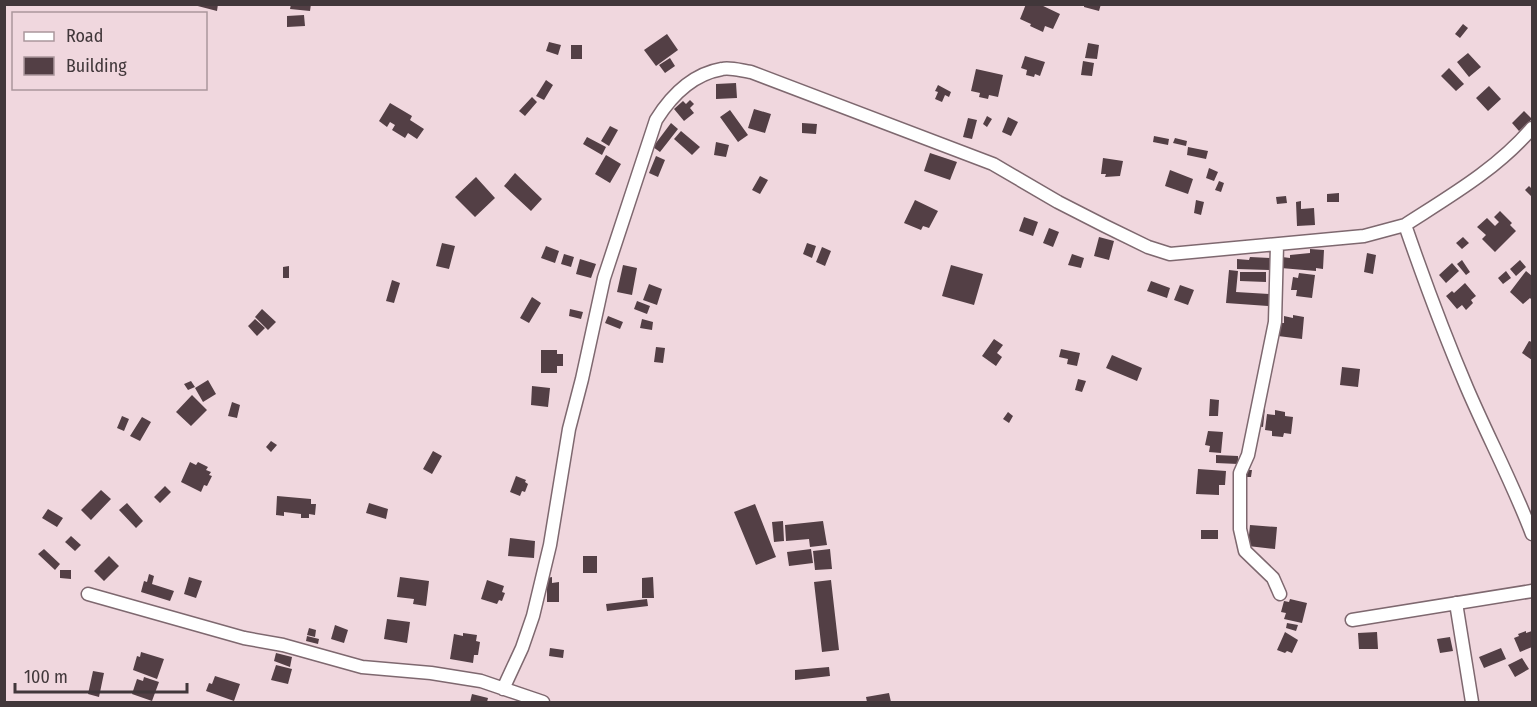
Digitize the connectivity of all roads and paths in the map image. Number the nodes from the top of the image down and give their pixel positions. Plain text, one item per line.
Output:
1 (1533, 128) edge
2 (1405, 225) junction
3 (1277, 244) junction
4 (1533, 534) edge
5 (1533, 591) edge
6 (88, 594) dead end
7 (1281, 594) dead end
8 (1456, 603) junction
9 (1352, 620) dead end
10 (503, 689) junction
11 (543, 702) edge
12 (1472, 702) edge

1 - 2 street
2 - 3 street
2 - 4 street
3 - 7 street
3 - 10 street
5 - 8 street
6 - 10 street
8 - 9 street
8 - 12 street
10 - 11 street

